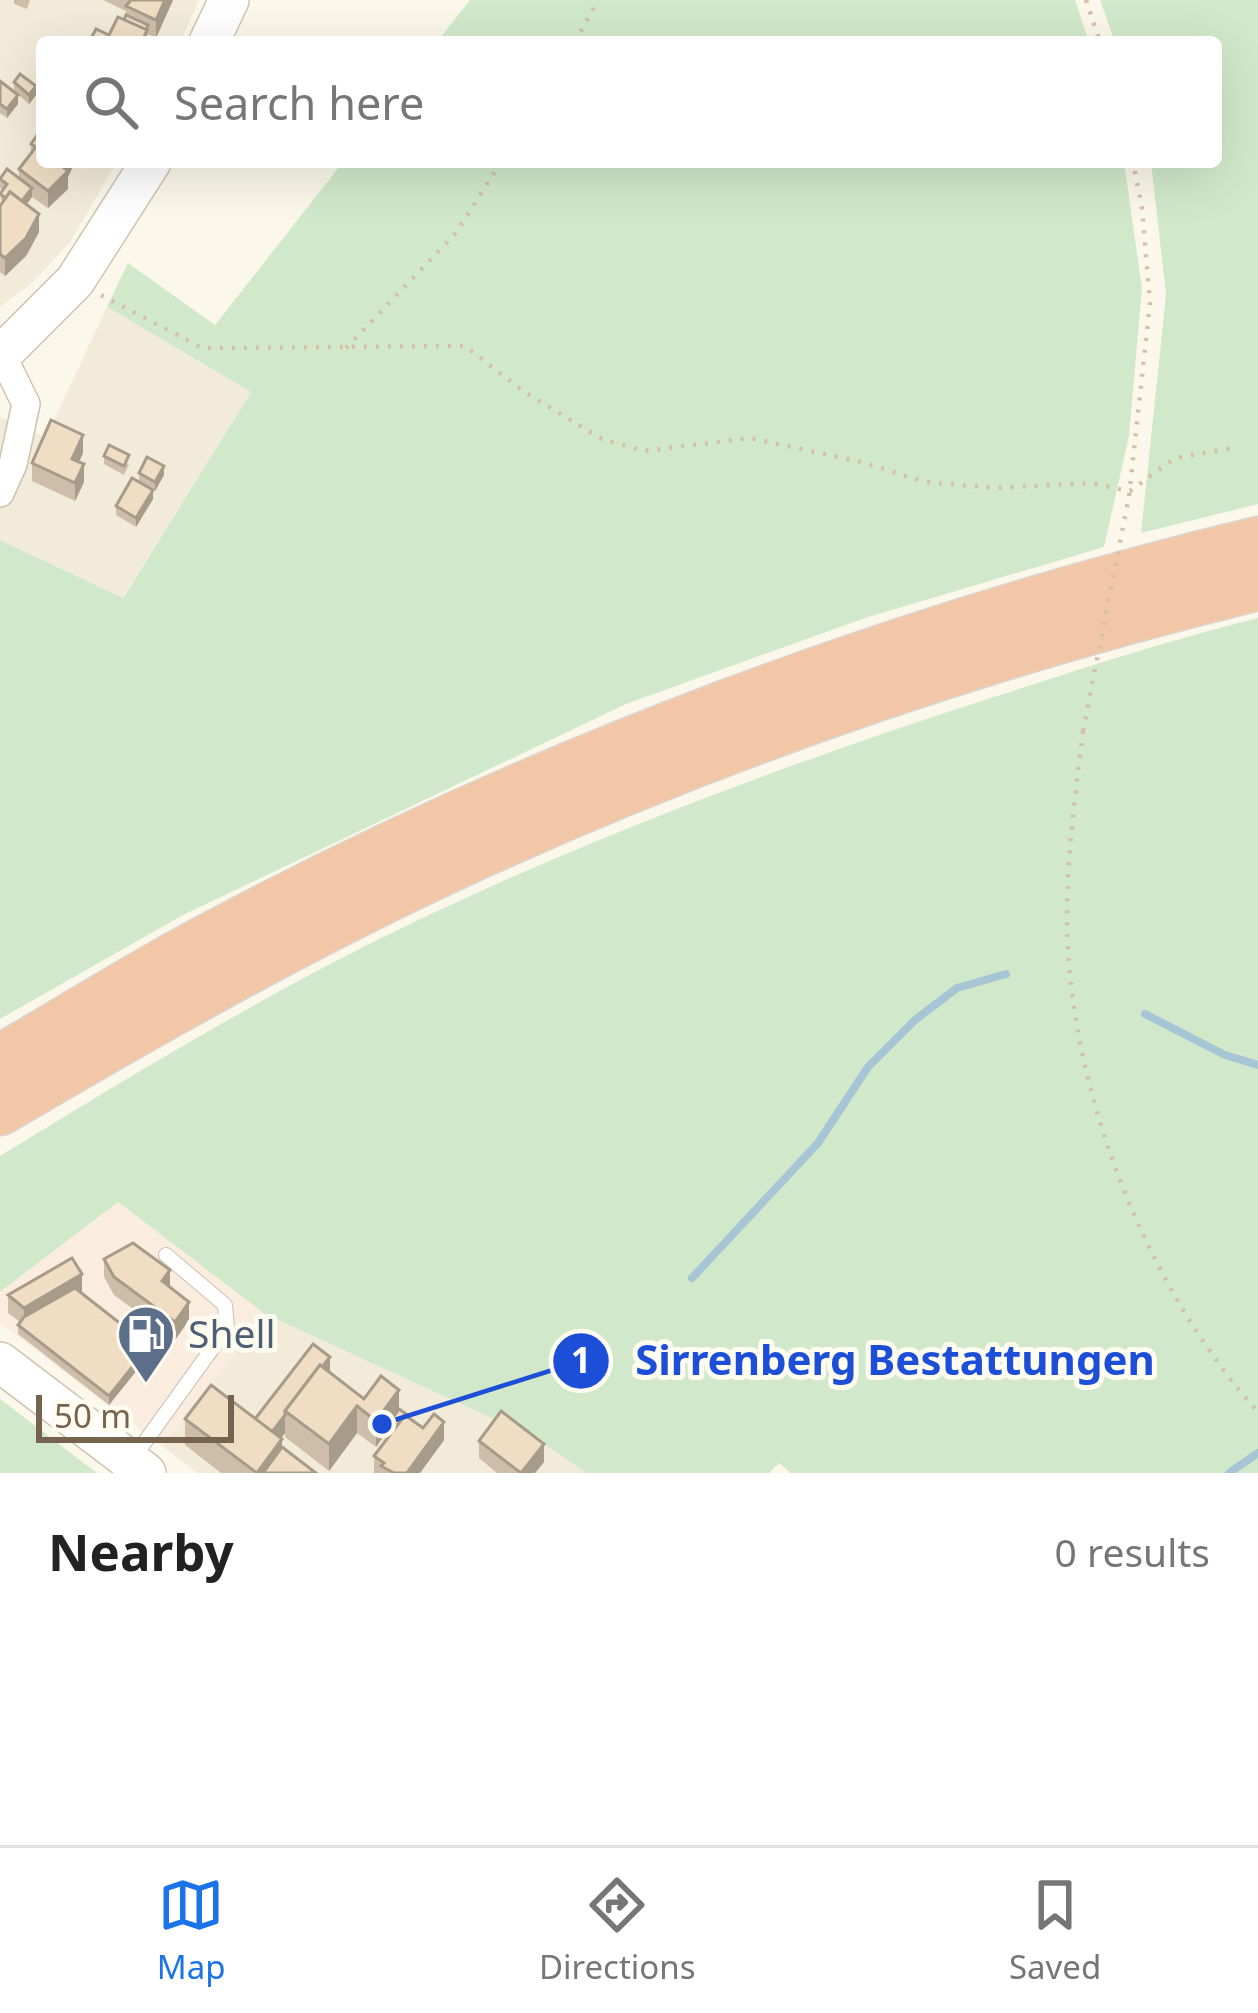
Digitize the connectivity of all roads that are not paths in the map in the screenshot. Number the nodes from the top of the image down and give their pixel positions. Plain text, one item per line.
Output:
1 (229, 0) edge
2 (212, 36) edge
3 (147, 168) edge
4 (1, 353) edge
5 (0, 493) edge
6 (1258, 541) edge
7 (1258, 586) edge
8 (0, 1059) edge
9 (0, 1112) edge
10 (166, 1255) dead end
11 (0, 1362) edge
12 (138, 1467) edge

1 - 2 main road
3 - 4 main road
4 - 5 street
6 - 8 highway
7 - 9 highway
10 - 12 lane
11 - 12 main road

